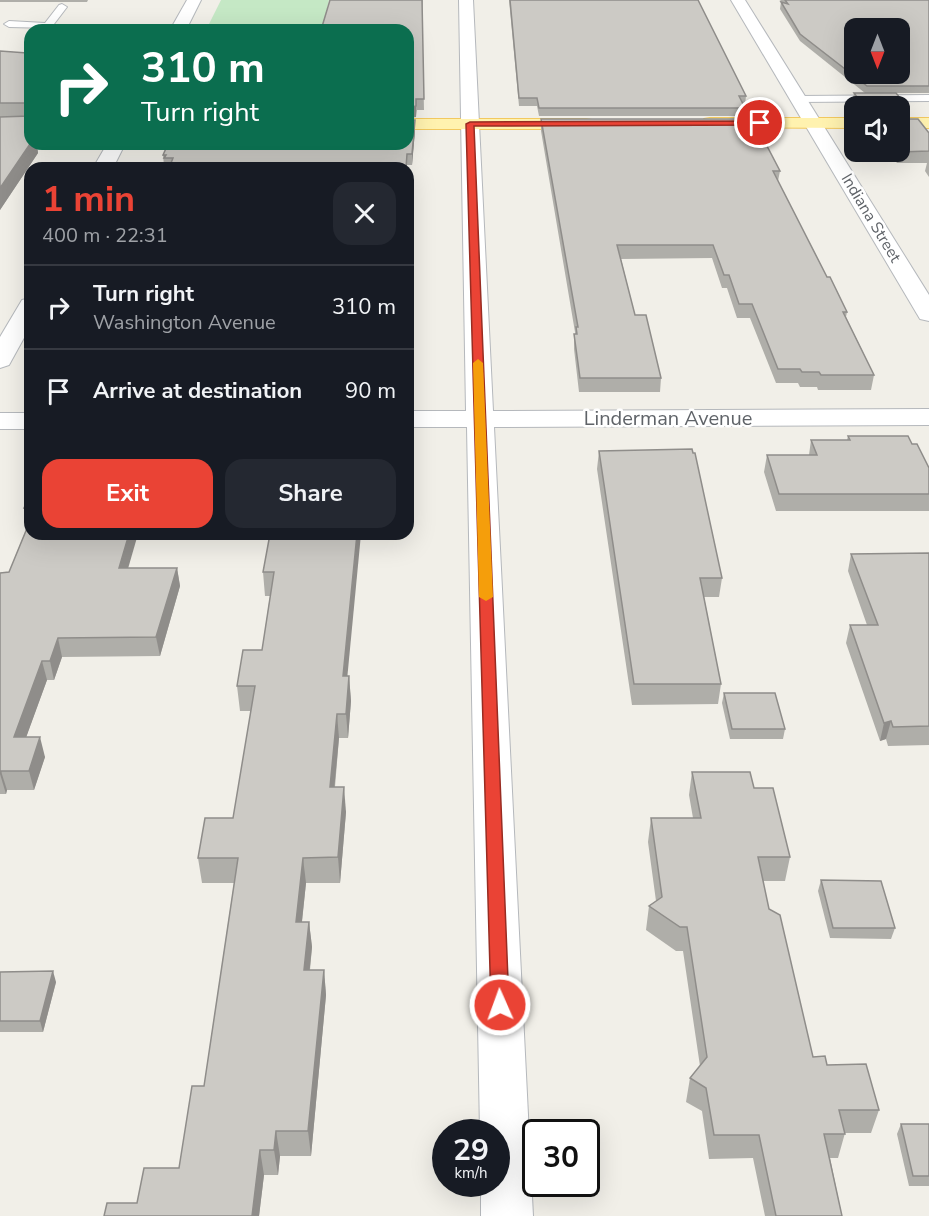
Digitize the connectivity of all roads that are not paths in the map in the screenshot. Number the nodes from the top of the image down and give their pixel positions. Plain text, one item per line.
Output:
1 (194, 0) edge
2 (466, 0) edge
3 (738, 0) edge
4 (62, 7) dead end
5 (9, 24) dead end
6 (49, 24) edge
7 (181, 24) edge
8 (24, 25) edge
9 (929, 98) edge
10 (799, 99) junction
11 (836, 99) junction
12 (844, 110) edge
13 (910, 110) edge
14 (929, 110) edge
15 (690, 123) edge
16 (813, 123) junction
17 (844, 123) edge
18 (910, 123) edge
19 (929, 123) edge
20 (414, 124) edge
21 (470, 124) junction
22 (608, 124) edge
23 (929, 314) edge
24 (24, 315) edge
25 (0, 360) edge
26 (929, 417) edge
27 (414, 419) edge
28 (480, 419) junction
29 (0, 421) edge
30 (24, 421) edge
31 (507, 1216) edge

1 - 7 street
2 - 21 street
3 - 10 street, Indiana Street
4 - 6 lane
5 - 8 lane
9 - 11 lane
10 - 11 lane
10 - 16 street, Indiana Street
11 - 12 lane
13 - 14 lane
15 - 16 main road
16 - 17 main road
16 - 23 street, Indiana Street
18 - 19 main road
20 - 21 main road
21 - 22 main road
21 - 28 street
24 - 25 street
26 - 28 street, Linderman Avenue
27 - 28 street, Linderman Avenue
28 - 31 street
29 - 30 street

